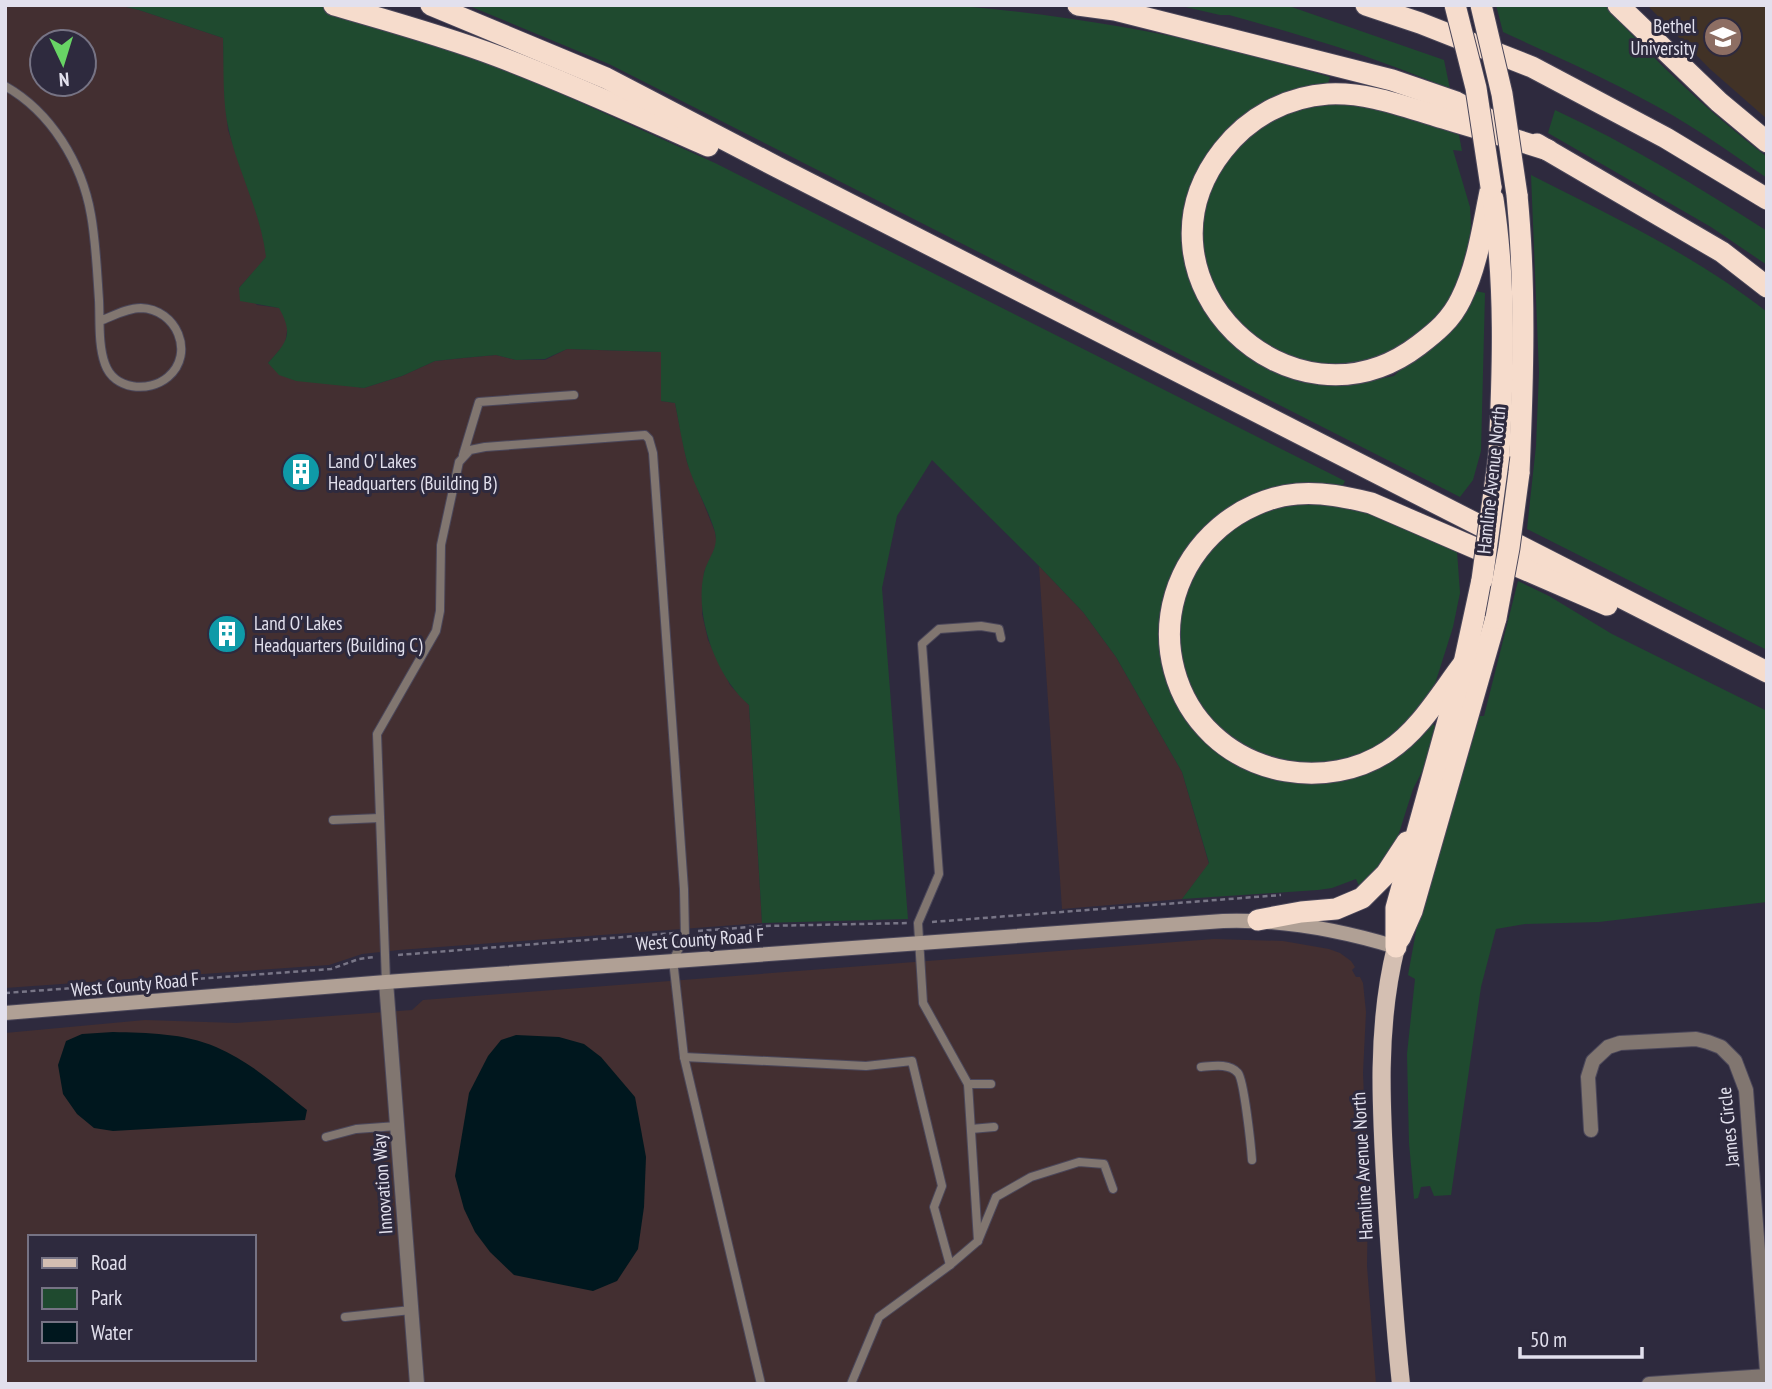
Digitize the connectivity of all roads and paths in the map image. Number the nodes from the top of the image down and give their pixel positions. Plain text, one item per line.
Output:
1 (334, 5) edge
2 (431, 5) edge
3 (1078, 5) edge
4 (1366, 5) edge
5 (1455, 5) edge
6 (1481, 5) edge
7 (1618, 5) edge
8 (5, 86) edge
9 (1767, 142) edge
10 (1548, 150) junction
11 (777, 167) junction
12 (1491, 187) junction
13 (1767, 199) edge
14 (1767, 287) edge
15 (100, 321) junction
16 (574, 394) dead end
17 (463, 455) junction
18 (1001, 638) dead end
19 (1464, 663) junction
20 (1767, 673) edge
21 (380, 818) junction
22 (333, 820) dead end
23 (1418, 825) junction
24 (1258, 920) junction
25 (918, 942) junction
26 (1396, 947) junction
27 (673, 960) junction
28 (386, 982) junction
29 (5, 1013) edge
30 (684, 1057) junction
31 (1201, 1067) dead end
32 (968, 1084) junction
33 (991, 1084) dead end
34 (397, 1126) junction
35 (994, 1127) dead end
36 (971, 1129) junction
37 (1591, 1129) dead end
38 (326, 1137) dead end
39 (1252, 1160) dead end
40 (1113, 1189) dead end
41 (978, 1241) junction
42 (950, 1265) junction
43 (411, 1310) junction
44 (345, 1317) dead end
45 (1767, 1373) edge
46 (417, 1384) edge
47 (761, 1384) edge
48 (851, 1384) edge
49 (1401, 1384) edge
50 (1649, 1384) edge

1 - 11 highway
2 - 11 highway
3 - 10 highway
4 - 13 highway
5 - 12 highway, Hamline Avenue North, bridge
6 - 26 highway, Hamline Avenue North, bridge
7 - 9 highway
8 - 15 lane
10 - 12 highway
10 - 14 highway
11 - 20 highway
12 - 19 highway, Hamline Avenue North, bridge
15 - 15 lane
16 - 17 lane
17 - 21 lane
17 - 27 lane
18 - 25 lane
19 - 20 highway
19 - 23 highway, Hamline Avenue North
21 - 22 lane
21 - 28 lane
23 - 24 highway
23 - 26 highway, Hamline Avenue North
24 - 25 street, West County Road F
24 - 26 street, West County Road F
25 - 27 street, West County Road F
25 - 32 lane
26 - 49 main road, Hamline Avenue North
27 - 28 street, West County Road F
27 - 30 lane
28 - 29 street, West County Road F
28 - 34 street, Innovation Way
30 - 42 lane
30 - 47 lane
31 - 39 lane
32 - 33 lane
32 - 36 lane
34 - 38 lane
34 - 43 street, Innovation Way
35 - 36 lane
36 - 41 lane
37 - 45 street, James Circle
40 - 41 lane
41 - 42 lane
42 - 48 lane
43 - 44 lane
43 - 46 street, Innovation Way
45 - 50 street

